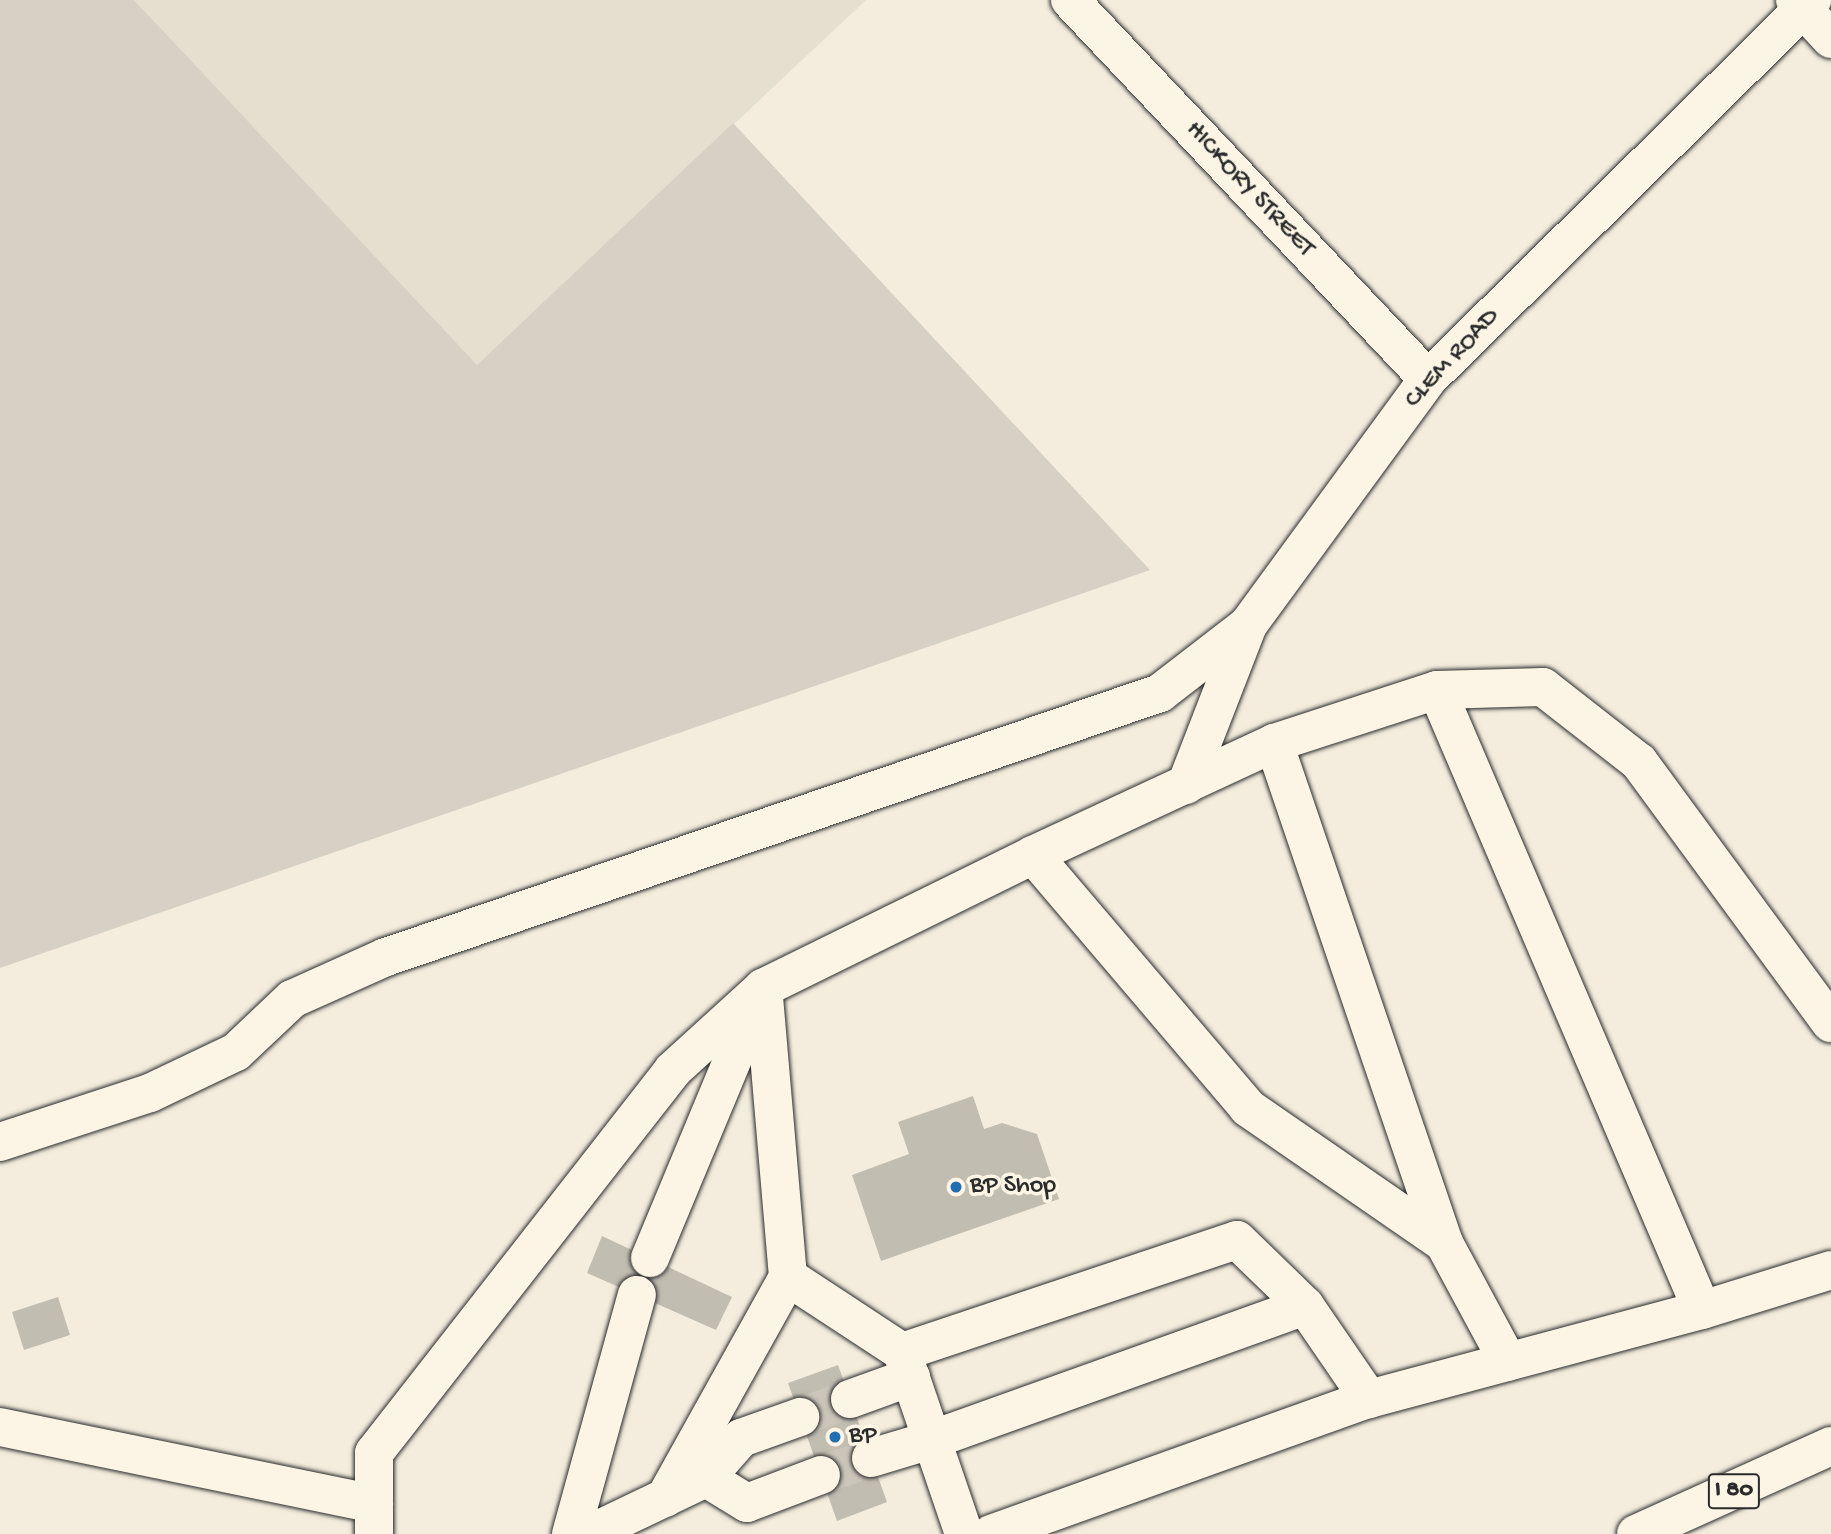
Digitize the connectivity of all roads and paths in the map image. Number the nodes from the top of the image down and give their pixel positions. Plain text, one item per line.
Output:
1 (1070, 0) edge
2 (1803, 3) edge
3 (1831, 39) edge
4 (1428, 379) junction
5 (1248, 625) junction
6 (1437, 690) junction
7 (1274, 743) junction
8 (1186, 785) junction
9 (1033, 855) junction
10 (763, 988) junction
11 (1831, 1023) edge
12 (0, 1142) edge
13 (1444, 1243) junction
14 (650, 1258) dead end
15 (1831, 1270) edge
16 (788, 1277) junction
17 (637, 1295) dead end
18 (1305, 1306) junction
19 (1702, 1310) junction
20 (1508, 1362) junction
21 (906, 1365) junction
22 (850, 1399) tunnel mouth
23 (1369, 1399) junction
24 (800, 1417) tunnel mouth
25 (0, 1427) edge
26 (931, 1440) junction
27 (1831, 1446) edge
28 (871, 1458) tunnel mouth
29 (821, 1475) tunnel mouth
30 (706, 1478) junction
31 (665, 1498) junction
32 (374, 1519) edge
33 (571, 1534) edge
34 (589, 1534) edge
35 (964, 1534) edge
36 (991, 1534) edge
37 (1636, 1534) edge

1 - 4 main road, HICKORY STREET
2 - 3 main road
2 - 4 main road, CLEM ROAD
4 - 5 main road, CLEM ROAD
5 - 8 main road, CLEM ROAD
5 - 12 main road
6 - 7 main road
6 - 11 main road
6 - 19 main road
7 - 8 main road
7 - 13 main road
8 - 9 main road
9 - 10 main road
9 - 13 main road
10 - 14 main road
10 - 16 main road
10 - 32 main road
13 - 20 main road
15 - 19 main road
16 - 21 main road
16 - 31 main road
17 - 33 main road
18 - 21 main road
18 - 23 main road
18 - 26 main road
19 - 20 main road
20 - 23 main road
21 - 22 main road
21 - 26 main road
23 - 36 main road
24 - 30 main road
25 - 32 main road
26 - 28 main road
26 - 35 main road
27 - 37 main road, I 80
29 - 30 main road
30 - 31 main road
31 - 34 main road

